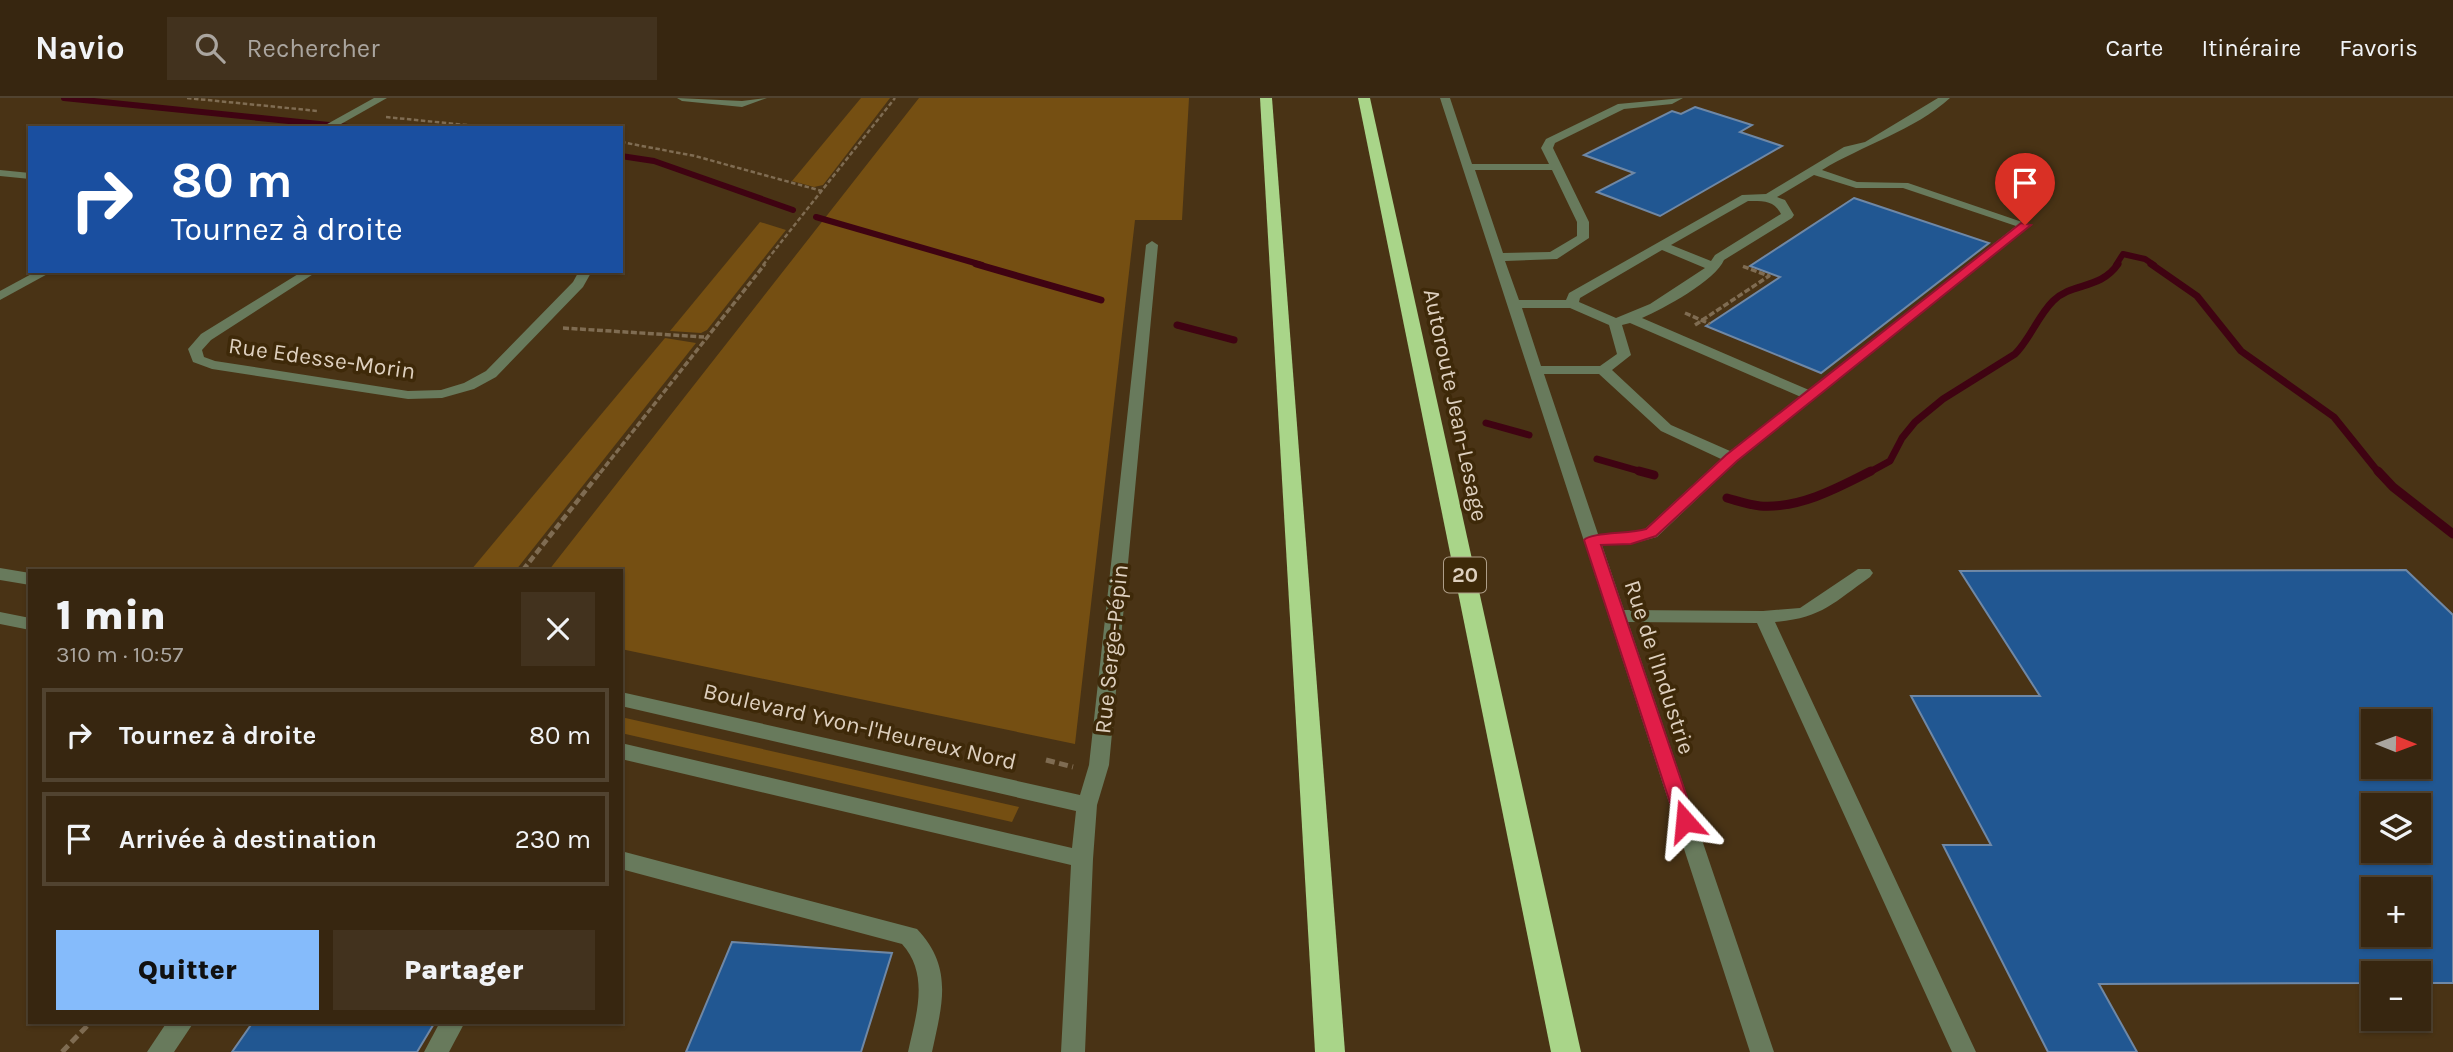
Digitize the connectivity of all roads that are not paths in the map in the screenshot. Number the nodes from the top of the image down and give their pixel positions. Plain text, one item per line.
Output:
1 (382, 98) edge
2 (682, 98) edge
3 (762, 98) edge
4 (1266, 98) edge
5 (1364, 98) edge
6 (1446, 98) edge
7 (1678, 98) edge
8 (1945, 98) edge
9 (330, 126) edge
10 (1556, 166) junction
11 (1468, 167) junction
12 (1813, 171) junction
13 (0, 173) edge
14 (28, 176) edge
15 (1768, 198) junction
16 (1152, 245) dead end
17 (1662, 246) junction
18 (1497, 257) junction
19 (1715, 267) junction
20 (43, 273) edge
21 (309, 273) edge
22 (585, 273) edge
23 (0, 296) edge
24 (1513, 303) junction
25 (1572, 303) junction
26 (1633, 319) junction
27 (1615, 323) junction
28 (1535, 370) junction
29 (1603, 370) junction
30 (1811, 396) junction
31 (1731, 458) junction
32 (1591, 540) junction
33 (1864, 573) dead end
34 (0, 574) edge
35 (28, 579) edge
36 (1617, 616) junction
37 (1763, 617) junction
38 (0, 618) edge
39 (28, 624) edge
40 (623, 699) edge
41 (625, 758) edge
42 (1087, 805) junction
43 (1082, 859) junction
44 (623, 861) edge
45 (180, 1024) edge
46 (452, 1024) edge
47 (159, 1052) edge
48 (436, 1052) edge
49 (920, 1052) edge
50 (1073, 1052) edge
51 (1330, 1052) edge
52 (1566, 1052) edge
53 (1762, 1052) edge
54 (1964, 1052) edge

1 - 9 street
2 - 3 street
4 - 51 highway
5 - 52 highway, Autoroute Jean-Lesage / 20
6 - 11 street, Rue de l'Industrie
7 - 10 street
8 - 12 street
10 - 11 street
10 - 18 street
11 - 18 street, Rue de l'Industrie
12 - 15 street
12 - 30 street
13 - 14 street
15 - 17 street
15 - 19 street
16 - 42 street, Rue Serge-Pépin
17 - 19 street
17 - 25 street
18 - 24 street, Rue de l'Industrie
19 - 26 street
20 - 23 street
21 - 22 street, Rue Edesse-Morin
24 - 25 street
24 - 28 street, Rue de l'Industrie
25 - 27 street
26 - 27 street
26 - 30 street
27 - 29 street
28 - 29 street
28 - 32 street, Rue de l'Industrie
29 - 31 street
30 - 31 street
31 - 32 street
32 - 36 street, Rue de l'Industrie
33 - 37 street
34 - 35 street
36 - 37 street
36 - 53 street, Rue de l'Industrie
37 - 54 street
38 - 39 street
40 - 42 street, Boulevard Yvon-l'Heureux Nord
41 - 43 street
42 - 43 street, Rue Serge-Pépin
43 - 50 street, Rue Serge-Pépin
44 - 49 street
45 - 47 street
46 - 48 street

